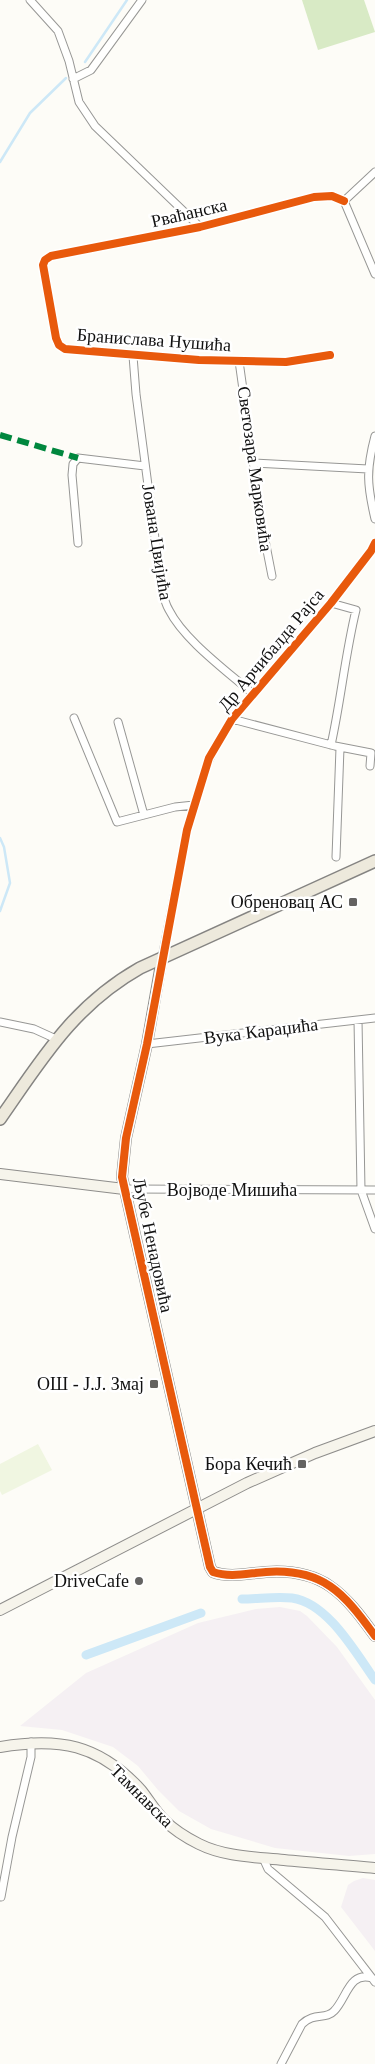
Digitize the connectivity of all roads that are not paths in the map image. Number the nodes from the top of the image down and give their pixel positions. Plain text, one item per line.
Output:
1 (30, 0) edge
2 (142, 0) edge
3 (73, 79) junction
4 (375, 172) edge
5 (344, 201) junction
6 (200, 227) junction
7 (43, 265) joint
8 (375, 274) edge
9 (330, 355) dead end
10 (133, 356) junction
11 (239, 361) junction
12 (375, 436) edge
13 (253, 463) junction
14 (145, 466) junction
15 (368, 469) junction
16 (375, 519) edge
17 (375, 542) edge
18 (78, 543) dead end
19 (272, 576) dead end
20 (331, 603) junction
21 (253, 694) junction
22 (74, 718) dead end
23 (232, 719) junction
24 (118, 722) dead end
25 (331, 745) junction
26 (340, 748) junction
27 (370, 766) dead end
28 (194, 805) junction
29 (144, 815) junction
30 (336, 857) dead end
31 (375, 861) edge
32 (162, 958) junction
33 (375, 1018) edge
34 (358, 1020) junction
35 (0, 1022) edge
36 (56, 1039) junction
37 (147, 1044) junction
38 (0, 1119) edge
39 (0, 1174) edge
40 (124, 1189) junction
41 (361, 1190) junction
42 (375, 1190) edge
43 (375, 1229) edge
44 (375, 1431) edge
45 (197, 1507) junction
46 (0, 1610) edge
47 (375, 1636) edge
48 (31, 1742) junction
49 (0, 1747) edge
50 (263, 1858) junction
51 (375, 1868) edge
52 (1, 1897) dead end
53 (374, 1980) edge
54 (281, 2064) edge

1 - 3 street, Рваћанска
2 - 3 street
3 - 6 street, Рваћанска
4 - 5 street
5 - 6 street, Рваћанска
5 - 8 street
6 - 7 street, Рваћанска
7 - 10 street, Бранислава Нушића
9 - 11 street, Бранислава Нушића
10 - 11 street, Бранислава Нушића
10 - 14 street, Јована Цвијића
11 - 13 street, Светозара Марковића
12 - 15 street
13 - 15 street
13 - 19 street, Светозара Марковића
14 - 18 street
14 - 21 street, Јована Цвијића
15 - 16 street
17 - 20 street, Др Арчибалда Рајса
20 - 21 street, Др Арчибалда Рајса
20 - 25 street
21 - 23 street, Др Арчибалда Рајса
22 - 29 street
23 - 25 street
23 - 28 street, Др Арчибалда Рајса
24 - 29 street
25 - 26 street
26 - 27 street
26 - 30 street
28 - 29 street
28 - 32 street, Др Арчибалда Рајса
31 - 32 main road
32 - 36 main road
32 - 37 street, Љубе Ненадовића
33 - 34 street, Вука Караџића
34 - 37 street, Вука Караџића
34 - 41 street
35 - 36 street
36 - 38 main road
37 - 40 street, Љубе Ненадовића
39 - 40 street, Војводе Мишића
40 - 41 street, Војводе Мишића
40 - 45 street, Љубе Ненадовића
41 - 42 street, Војводе Мишића
41 - 43 street
44 - 45 street
45 - 46 street
45 - 47 street, Љубе Ненадовића
48 - 49 street, Тамнавска
48 - 50 street, Тамнавска
48 - 52 street
50 - 51 street, Тамнавска
50 - 53 street
53 - 54 street

